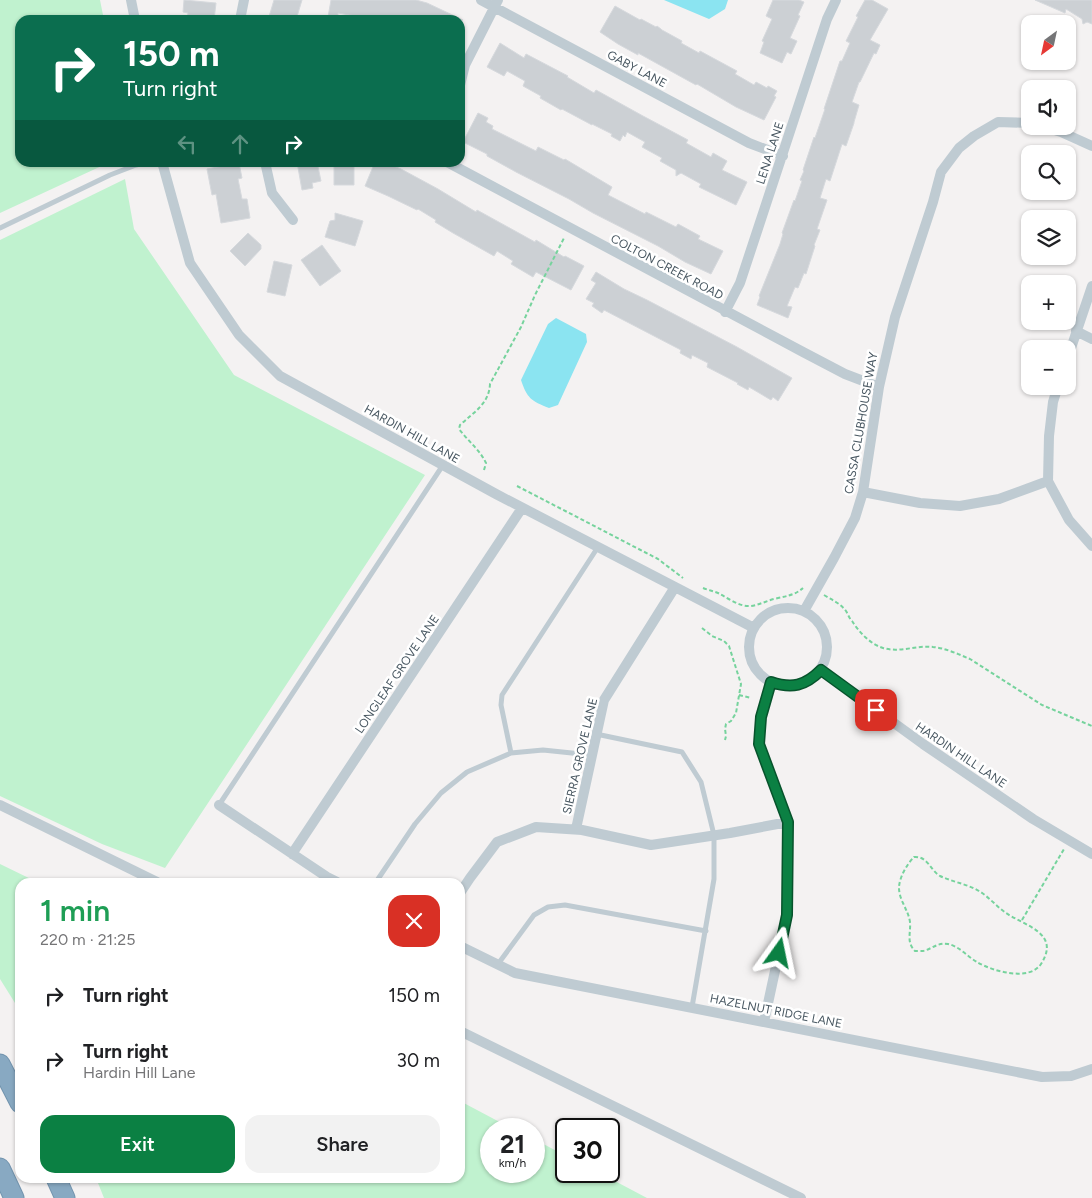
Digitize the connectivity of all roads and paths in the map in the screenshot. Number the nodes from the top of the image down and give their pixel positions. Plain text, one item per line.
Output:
1 (131, 0) edge
2 (244, 0) edge
3 (481, 0) edge
4 (836, 0) edge
5 (497, 3) edge
6 (134, 15) edge
7 (241, 15) edge
8 (465, 65) edge
9 (1021, 123) edge
10 (1068, 135) edge
11 (1092, 146) edge
12 (783, 156) junction
13 (130, 167) edge
14 (163, 167) edge
15 (266, 167) edge
16 (456, 167) edge
17 (293, 220) dead end
18 (0, 228) edge
19 (564, 238) dead end
20 (1092, 286) edge
21 (725, 312) junction
22 (1076, 332) junction
23 (1092, 339) edge
24 (1073, 340) edge
25 (879, 387) junction
26 (1055, 395) edge
27 (443, 465) junction
28 (484, 470) dead end
29 (1048, 481) junction
30 (516, 486) dead end
31 (863, 492) junction
32 (522, 508) junction
33 (1092, 546) edge
34 (598, 547) junction
35 (690, 583) dead end
36 (806, 585) dead end
37 (698, 586) dead end
38 (675, 587) junction
39 (825, 595) dead end
40 (804, 611) junction
41 (702, 628) dead end
42 (754, 628) junction
43 (821, 670) junction
44 (771, 682) junction
45 (739, 695) junction
46 (751, 698) dead end
47 (1092, 726) edge
48 (596, 734) junction
49 (725, 740) dead end
50 (511, 753) junction
51 (591, 755) junction
52 (0, 805) edge
53 (219, 806) joint
54 (788, 822) junction
55 (576, 829) junction
56 (714, 835) junction
57 (1070, 841) junction
58 (292, 854) junction
59 (1092, 854) edge
60 (149, 878) edge
61 (329, 878) edge
62 (379, 878) edge
63 (465, 886) edge
64 (1022, 921) junction
65 (706, 931) junction
66 (465, 948) edge
67 (498, 964) junction
68 (692, 1008) junction
69 (764, 1022) junction
70 (465, 1033) edge
71 (0, 1064) edge
72 (1092, 1069) edge
73 (15, 1093) edge
74 (0, 1168) edge
75 (58, 1183) edge
76 (14, 1198) edge
77 (65, 1198) edge
78 (801, 1198) edge

1 - 6 street
2 - 7 street
3 - 5 street, GABY LANE
4 - 12 street, LENA LANE
5 - 8 street
5 - 12 street, GABY LANE
9 - 25 street, CASSA CLUBHOUSE WAY
10 - 11 street
12 - 21 street, LENA LANE
13 - 18 lane
14 - 27 street, HARDIN HILL LANE
15 - 17 street
16 - 21 street, COLTON CREEK ROAD
19 - 28 path
20 - 22 street
21 - 25 street, COLTON CREEK ROAD
22 - 23 street
22 - 24 street
25 - 31 street, CASSA CLUBHOUSE WAY
26 - 29 street
27 - 32 street, HARDIN HILL LANE
27 - 53 lane
29 - 31 street
29 - 33 street
30 - 35 path
31 - 40 street, CASSA CLUBHOUSE WAY
32 - 34 street, HARDIN HILL LANE
32 - 58 street, LONGLEAF GROVE LANE
34 - 38 street, HARDIN HILL LANE
34 - 50 lane
36 - 37 path
38 - 42 street, HARDIN HILL LANE
38 - 48 street, SIERRA GROVE LANE
39 - 47 path
40 - 42 street
40 - 43 street
41 - 45 path
42 - 44 street
43 - 44 street
43 - 57 street, HARDIN HILL LANE
44 - 54 street
45 - 46 path
45 - 49 path
48 - 51 street, SIERRA GROVE LANE
48 - 56 lane
50 - 51 lane
50 - 62 lane
51 - 55 street, SIERRA GROVE LANE
52 - 60 street
53 - 58 street
54 - 56 street
54 - 69 street
55 - 56 street
55 - 63 street
56 - 65 lane
57 - 59 street, HARDIN HILL LANE
57 - 64 path
58 - 61 street
64 - 64 path
65 - 67 lane
65 - 68 lane
66 - 67 street, HAZELNUT RIDGE LANE
67 - 68 street, HAZELNUT RIDGE LANE
68 - 69 street, HAZELNUT RIDGE LANE
69 - 72 street, HAZELNUT RIDGE LANE
70 - 78 street
71 - 73 highway
74 - 76 highway
75 - 77 highway

